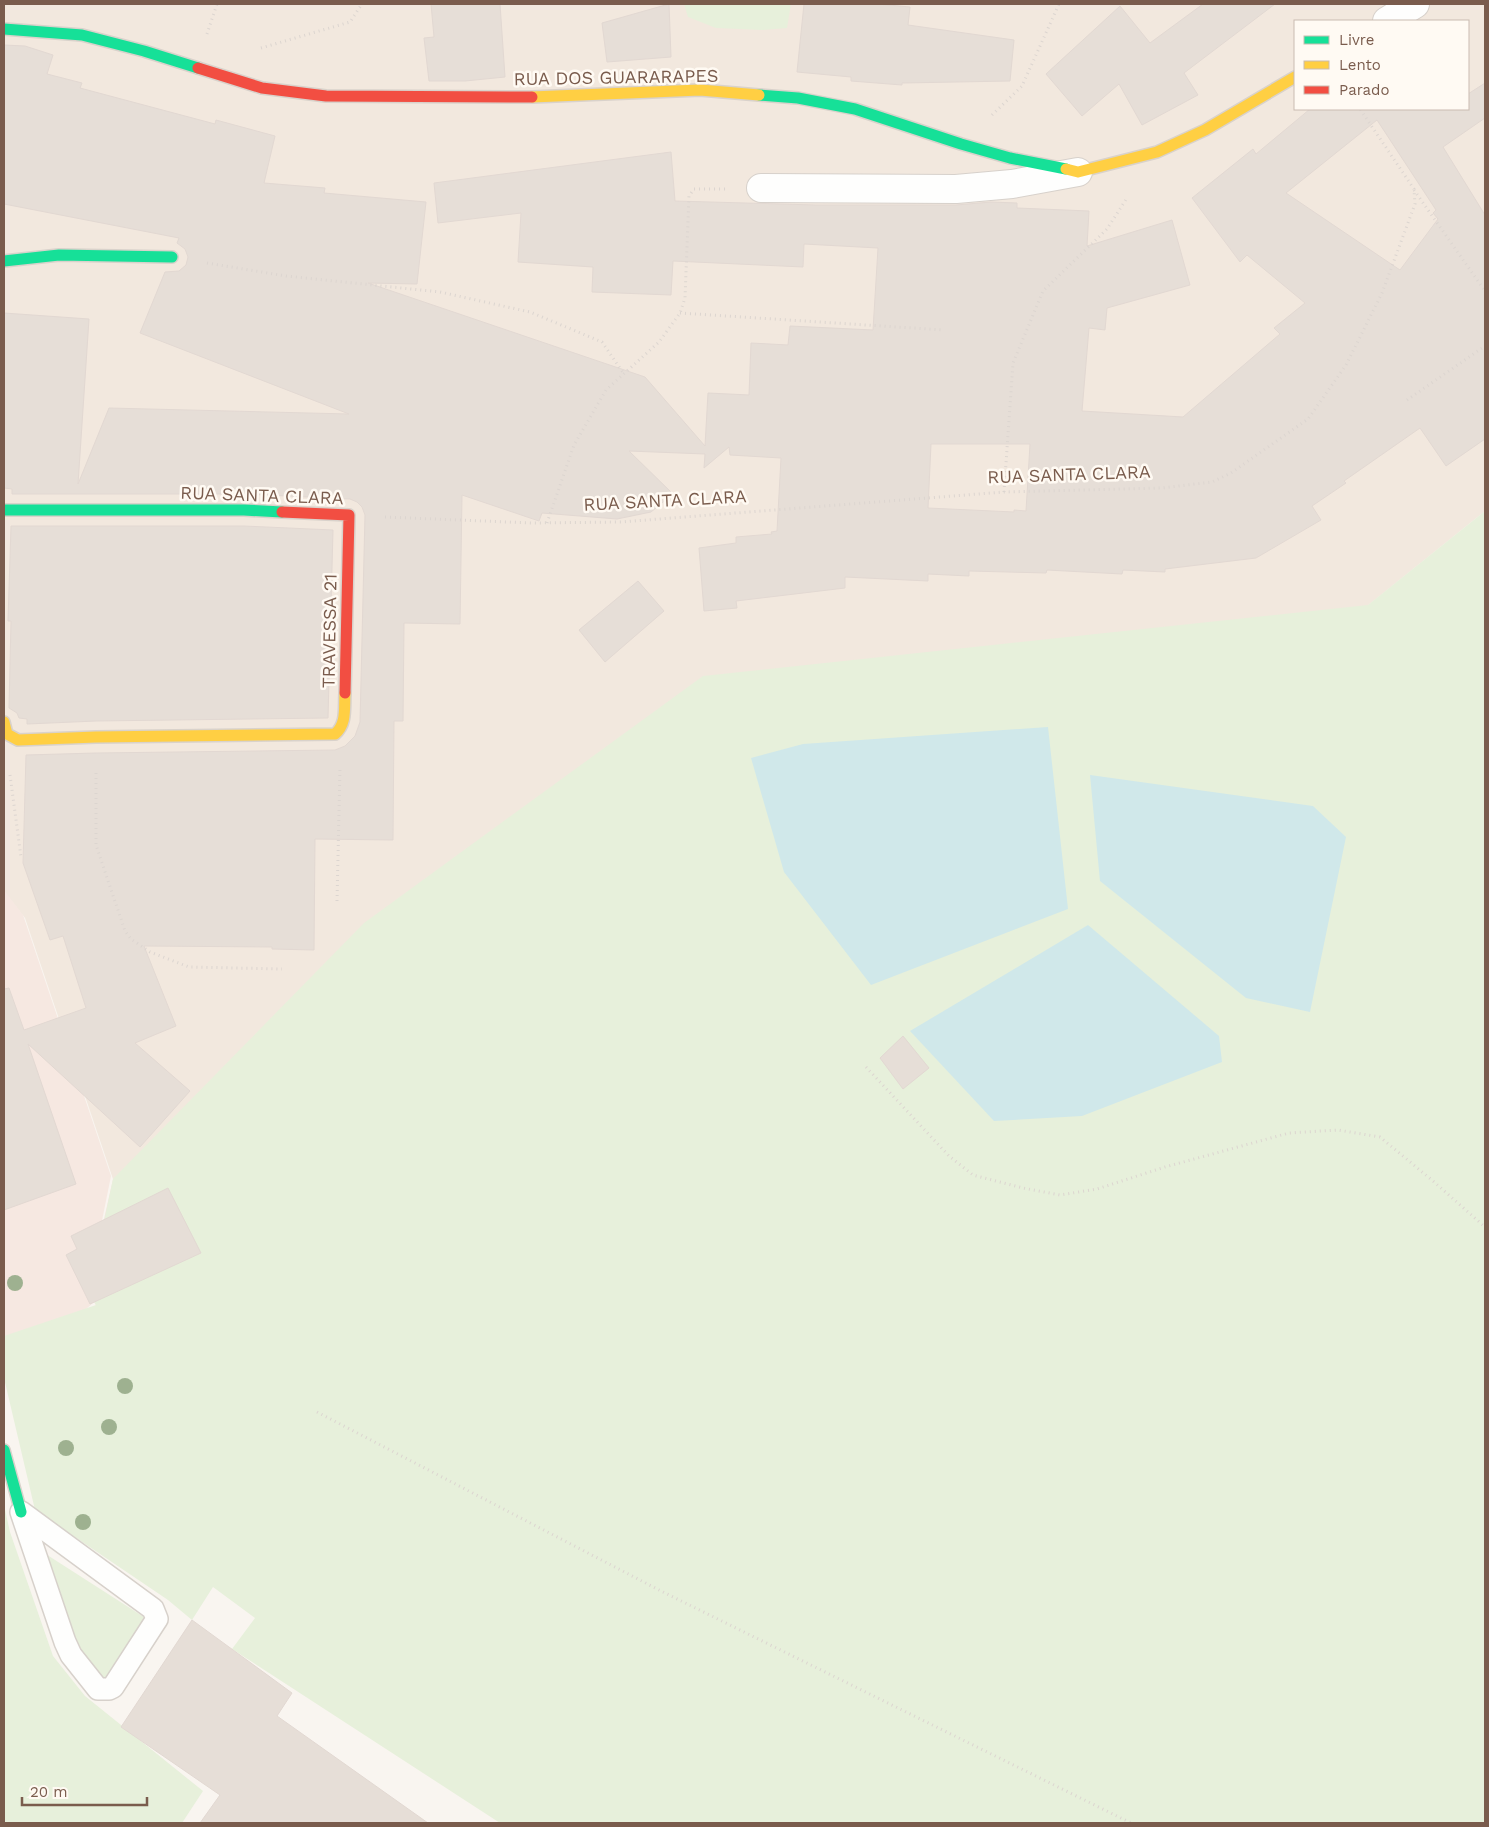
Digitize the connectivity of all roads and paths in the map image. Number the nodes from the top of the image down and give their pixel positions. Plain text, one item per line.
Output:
1 (362, 4) edge
2 (1059, 4) edge
3 (1415, 4) edge
4 (1389, 20) edge
5 (4, 30) edge
6 (258, 49) dead end
7 (1294, 78) edge
8 (1361, 110) edge
9 (961, 144) junction
10 (1157, 152) junction
11 (1078, 172) junction
12 (761, 188) joint
13 (1414, 189) junction
14 (172, 257) joint
15 (4, 260) edge
16 (1485, 291) edge
17 (680, 313) junction
18 (944, 330) dead end
19 (1485, 346) edge
20 (624, 374) junction
21 (1407, 400) dead end
22 (1004, 492) junction
23 (4, 510) edge
24 (349, 515) junction
25 (547, 523) junction
26 (4, 722) edge
27 (4, 728) edge
28 (341, 730) junction
29 (96, 737) junction
30 (21, 857) dead end
31 (337, 900) dead end
32 (282, 969) dead end
33 (866, 1067) dead end
34 (1485, 1227) edge
35 (317, 1412) dead end
36 (4, 1450) edge
37 (22, 1512) junction
38 (1131, 1823) edge

1 - 6 path
2 - 9 path
3 - 4 street
5 - 9 street, RUA DOS GUARARAPES
7 - 10 street, RUA DOS GUARARAPES
8 - 13 path
9 - 11 street, RUA DOS GUARARAPES
10 - 11 street, RUA DOS GUARARAPES
10 - 22 path
11 - 12 street
12 - 17 path
13 - 16 path
13 - 22 path, RUA SANTA CLARA
14 - 15 street
14 - 20 path
17 - 18 path
17 - 20 path
19 - 21 path
20 - 25 path
22 - 25 path, RUA SANTA CLARA
23 - 24 street, RUA SANTA CLARA
24 - 25 path, RUA SANTA CLARA
24 - 28 street, TRAVESSA 21
26 - 27 street
27 - 29 street
27 - 30 path
28 - 29 street
28 - 31 path
29 - 32 path
33 - 34 path
35 - 38 path
36 - 37 street
37 - 37 lane

